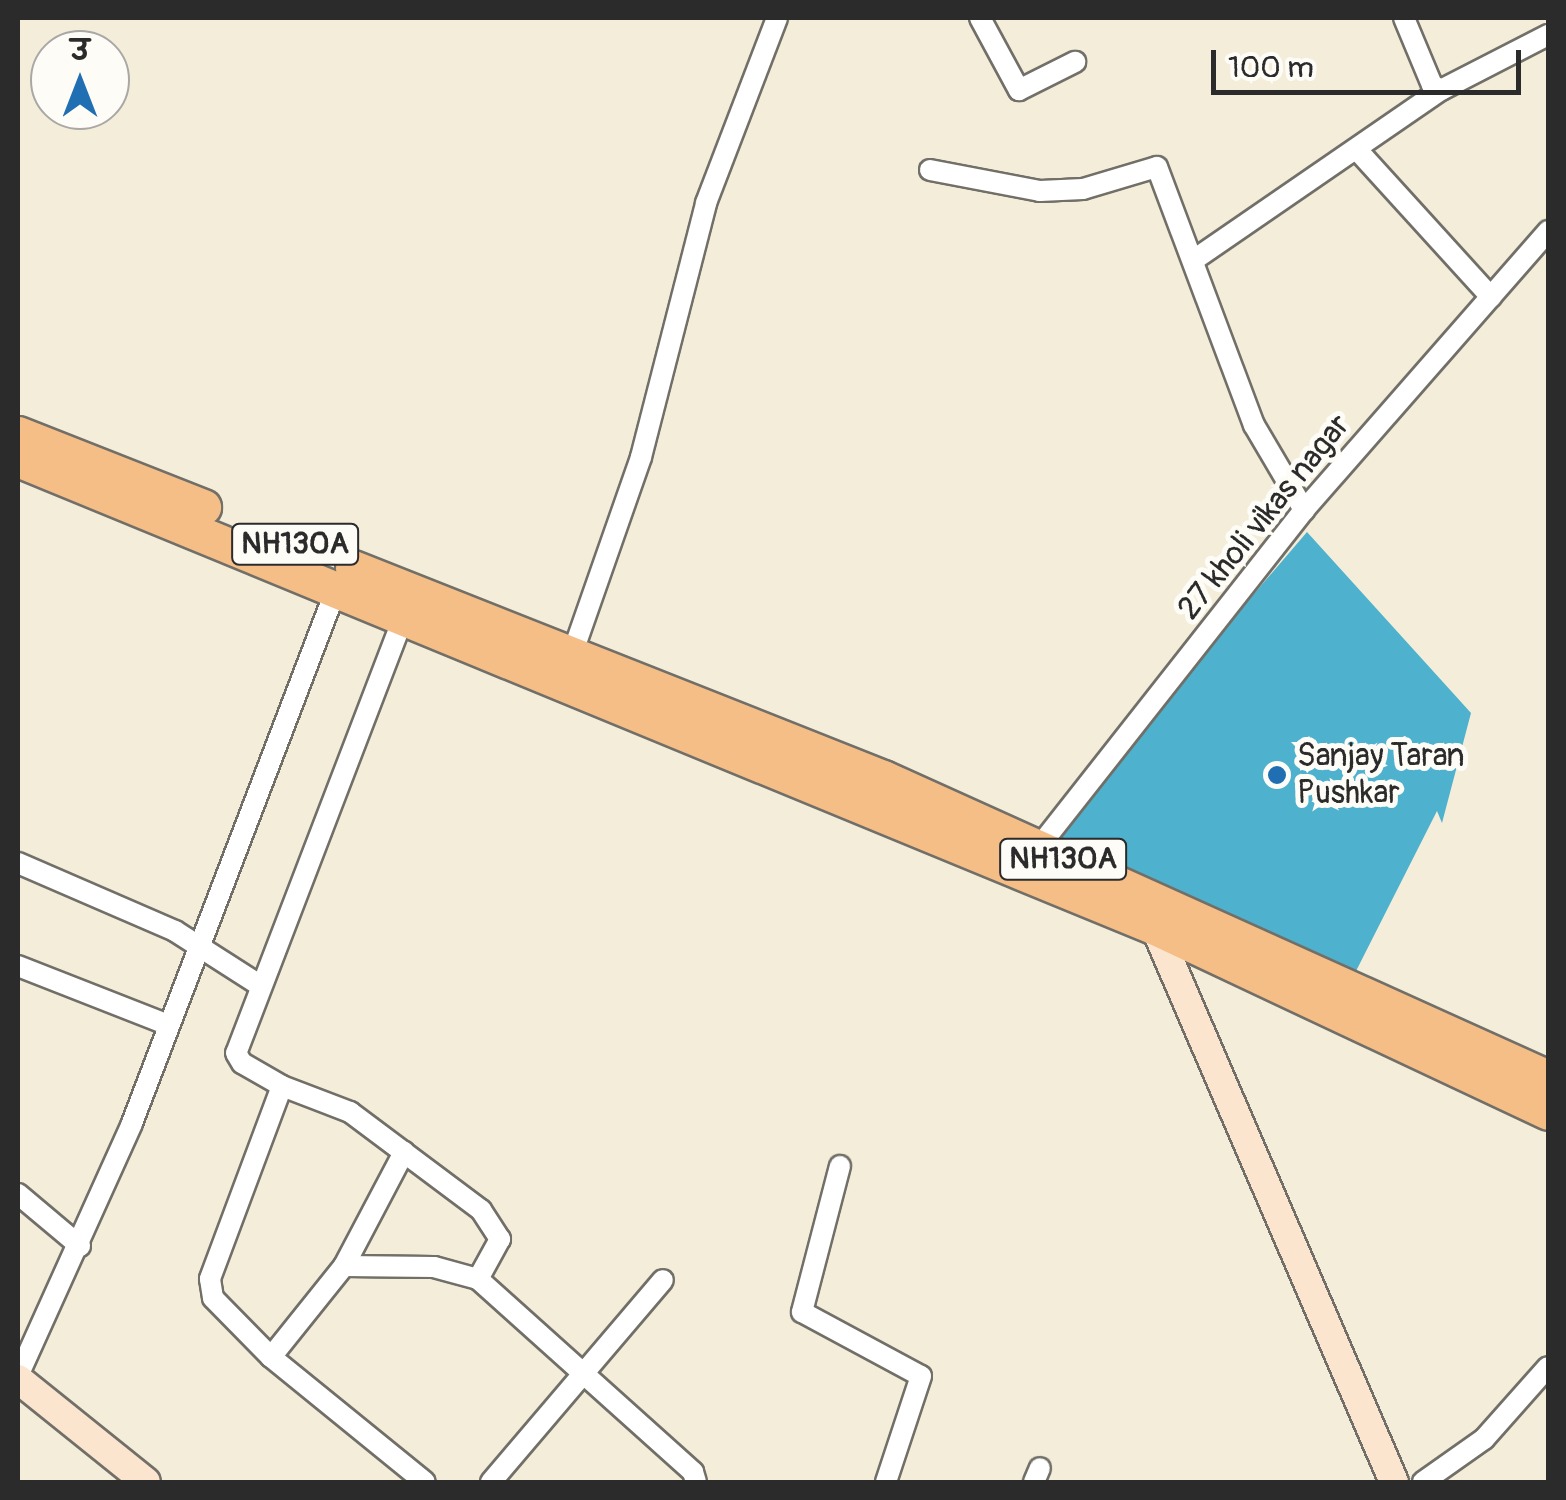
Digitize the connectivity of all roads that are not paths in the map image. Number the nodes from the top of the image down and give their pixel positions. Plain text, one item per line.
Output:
1 (777, 18) edge
2 (980, 18) edge
3 (1404, 18) edge
4 (1548, 34) edge
5 (1074, 62) dead end
6 (1441, 90) junction
7 (1359, 152) junction
8 (930, 170) dead end
9 (1548, 232) edge
10 (1195, 259) junction
11 (1491, 296) junction
12 (18, 434) edge
13 (18, 460) edge
14 (1304, 510) junction
15 (337, 587) junction
16 (404, 616) junction
17 (566, 671) junction
18 (1038, 848) junction
19 (18, 864) edge
20 (1156, 927) junction
21 (196, 943) junction
22 (18, 966) edge
23 (261, 986) junction
24 (166, 1024) junction
25 (1546, 1074) edge
26 (282, 1086) junction
27 (1548, 1112) edge
28 (404, 1152) junction
29 (840, 1166) dead end
30 (18, 1194) edge
31 (80, 1246) junction
32 (344, 1266) junction
33 (478, 1279) junction
34 (664, 1280) dead end
35 (271, 1357) junction
36 (1548, 1366) edge
37 (583, 1374) junction
38 (18, 1378) edge
39 (146, 1482) edge
40 (425, 1482) edge
41 (491, 1482) edge
42 (696, 1482) edge
43 (886, 1482) edge
44 (1394, 1482) edge
45 (1423, 1482) edge

1 - 17 street
2 - 5 street
3 - 6 street
4 - 6 street
6 - 7 street
7 - 10 street
7 - 11 street
8 - 10 street
9 - 11 street, 27 kholi vikas nagar
10 - 14 street
11 - 14 street, 27 kholi vikas nagar
12 - 17 highway, NH130A
13 - 15 highway, NH130A
14 - 18 street, 27 kholi vikas nagar
15 - 16 highway, NH130A
15 - 21 street
16 - 17 highway, NH130A
16 - 23 street
17 - 18 highway, NH130A
17 - 20 highway, NH130A
18 - 25 highway, NH130A
19 - 21 street
20 - 27 highway, NH130A
20 - 44 street
21 - 23 street
21 - 24 street
22 - 24 street
23 - 26 street
24 - 31 street
26 - 28 street
26 - 35 street
28 - 32 street
28 - 33 street
29 - 43 street
30 - 31 street
31 - 38 street
32 - 33 street
32 - 35 street
33 - 37 street
34 - 37 street
35 - 40 street
36 - 45 street
37 - 41 street
37 - 42 street
38 - 39 street

